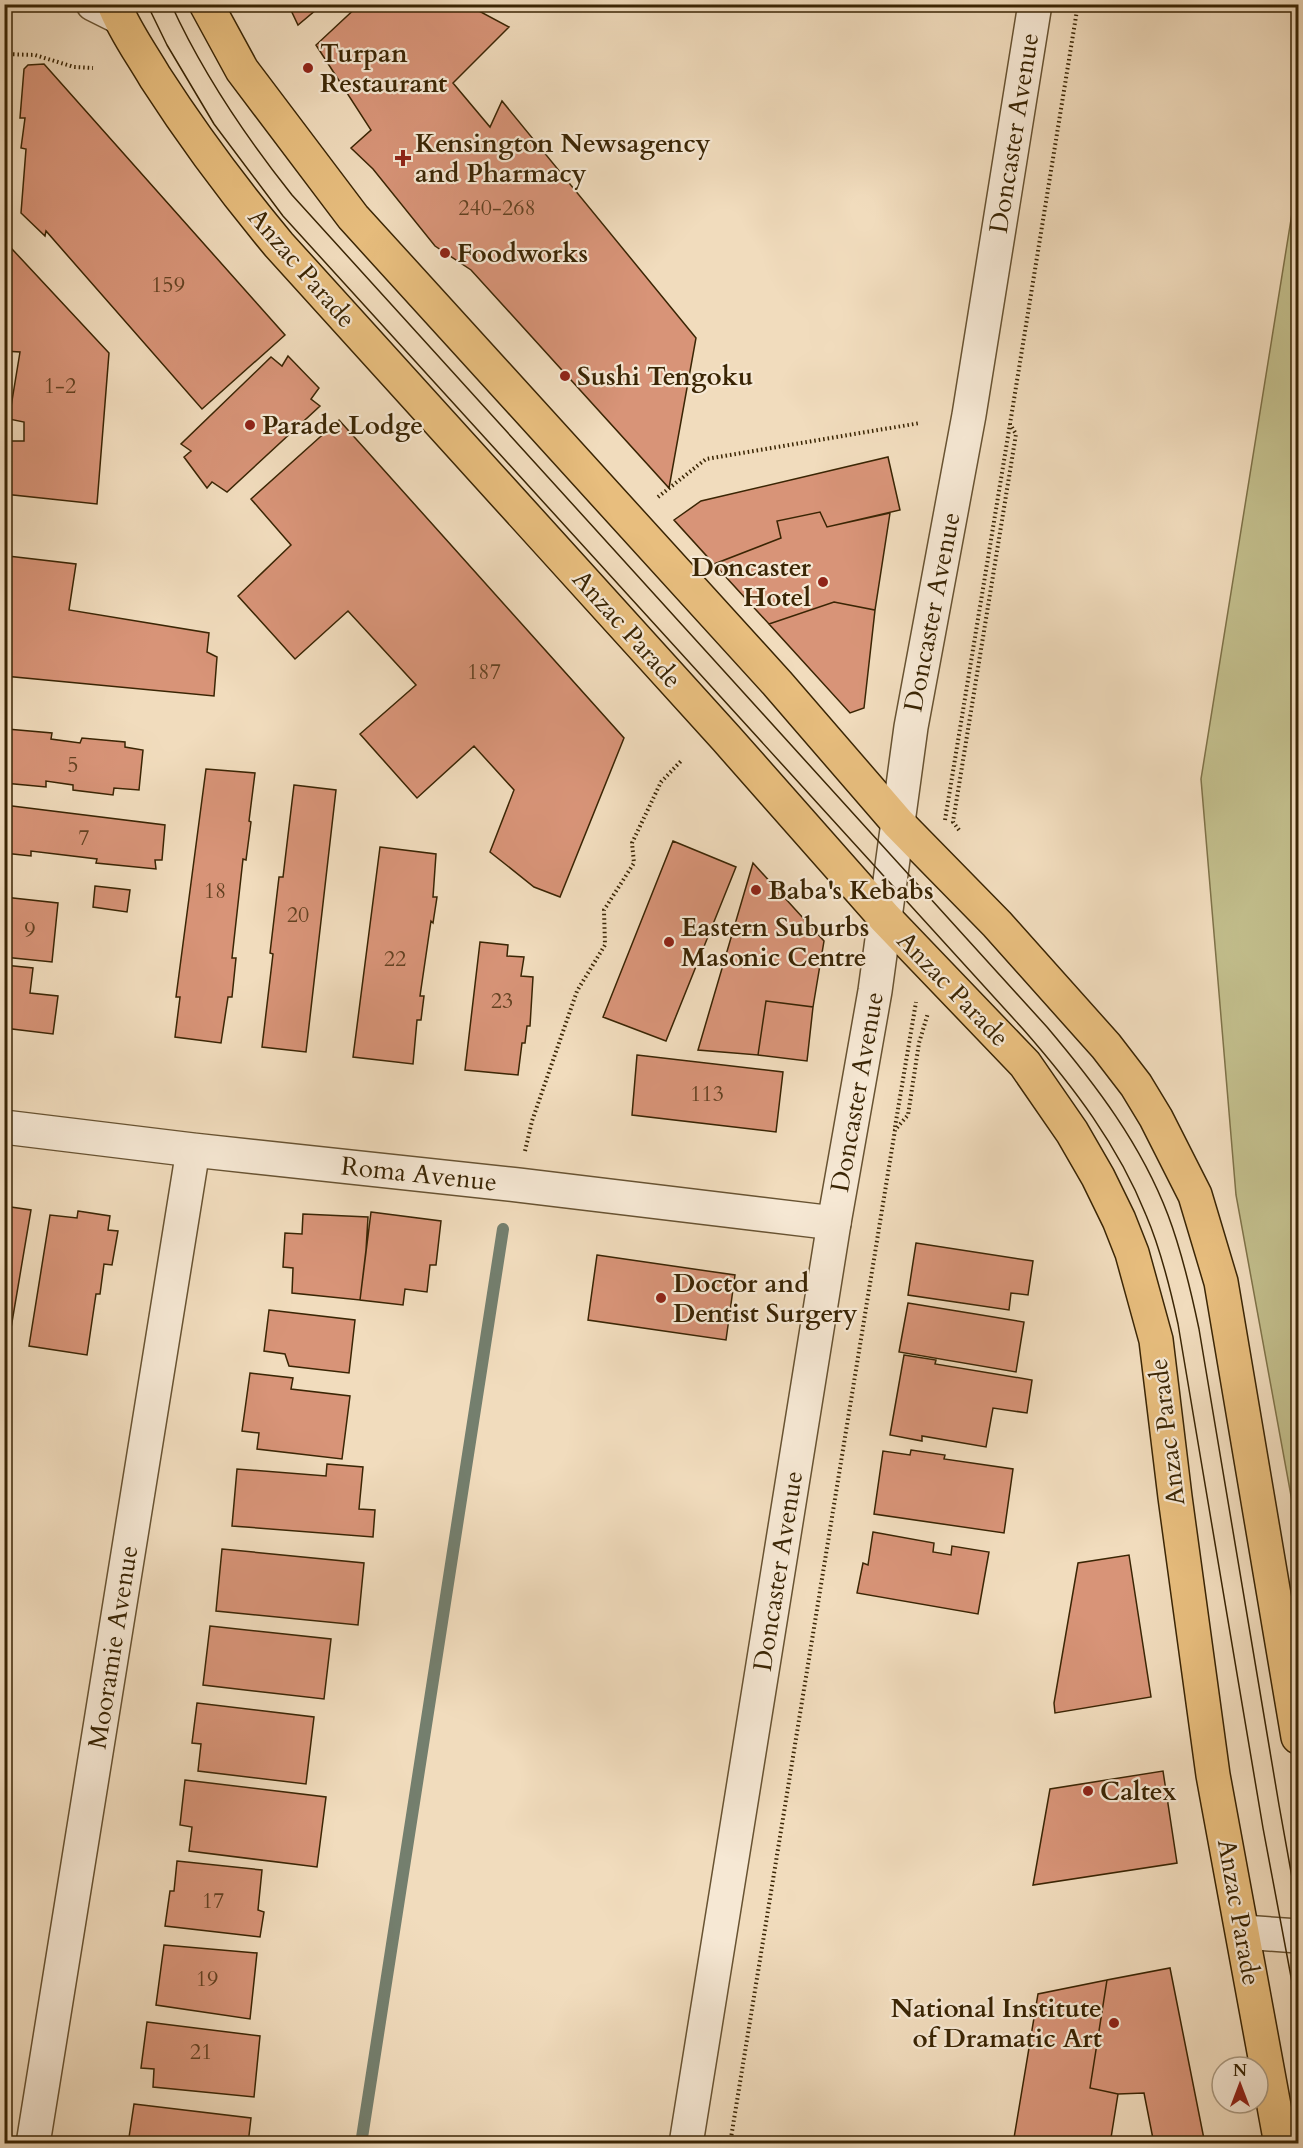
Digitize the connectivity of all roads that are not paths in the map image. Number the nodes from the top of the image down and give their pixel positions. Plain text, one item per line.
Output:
1 (206, 4) edge
2 (1035, 4) edge
3 (109, 9) edge
4 (898, 823) junction
5 (885, 918) junction
6 (4, 1127) edge
7 (193, 1150) junction
8 (834, 1223) junction
9 (1299, 1737) edge
10 (1243, 1932) junction
11 (1299, 1936) edge
12 (33, 2144) edge
13 (686, 2144) edge
14 (1281, 2144) edge

1 - 4 main road
2 - 4 street, Doncaster Avenue
3 - 5 main road, Anzac Parade
4 - 5 street, Doncaster Avenue
4 - 9 main road
5 - 8 street, Doncaster Avenue
5 - 10 main road, Anzac Parade
6 - 7 street, Roma Avenue
7 - 8 street, Roma Avenue
7 - 12 street, Mooramie Avenue
8 - 13 street, Doncaster Avenue
10 - 11 street
10 - 14 main road, Anzac Parade

